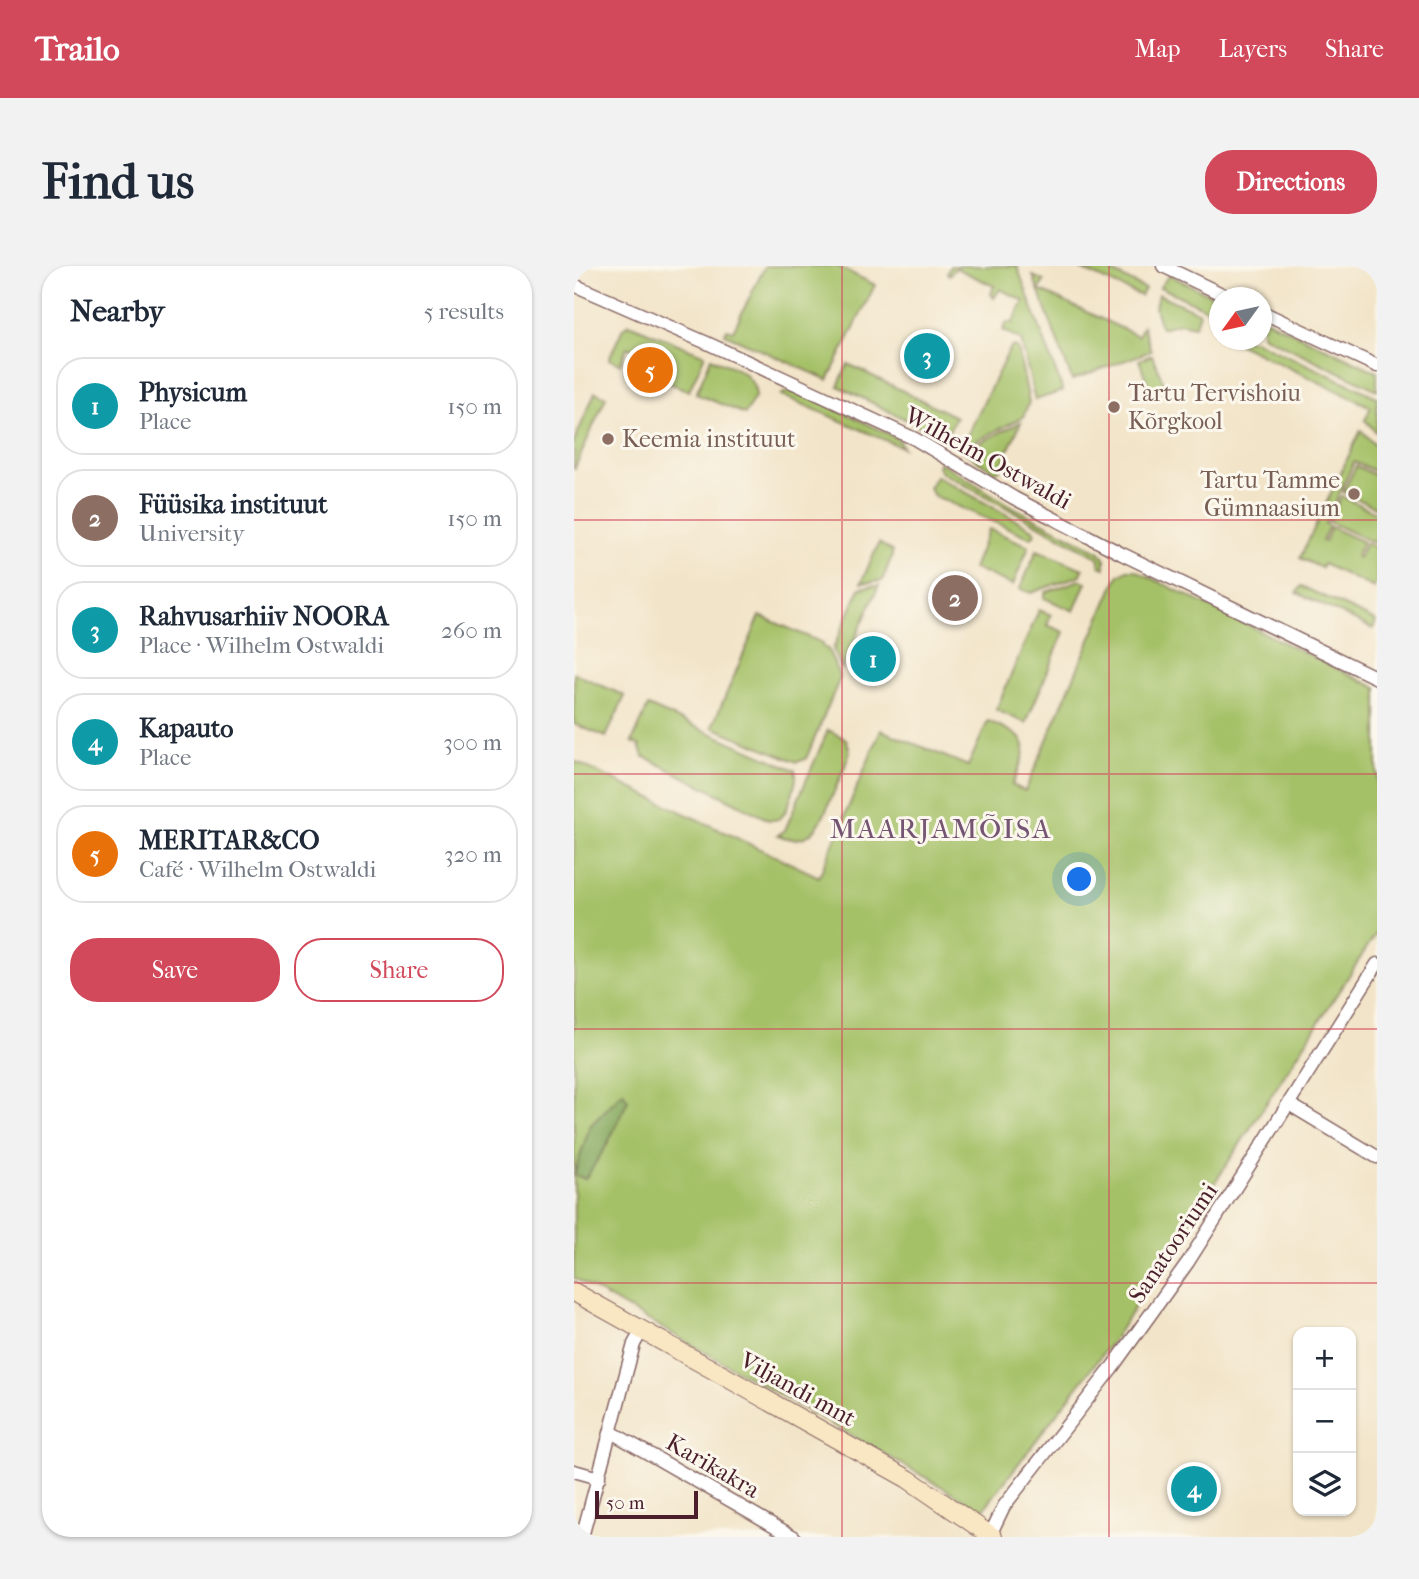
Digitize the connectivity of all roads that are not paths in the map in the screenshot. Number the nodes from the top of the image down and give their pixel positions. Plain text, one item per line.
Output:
1 (1163, 266) edge
2 (574, 285) edge
3 (1209, 288) edge
4 (1272, 317) edge
5 (1377, 366) edge
6 (1377, 678) edge
7 (1377, 964) edge
8 (1364, 985) junction
9 (1377, 994) edge
10 (1289, 1104) junction
11 (1377, 1157) edge
12 (574, 1292) edge
13 (642, 1330) junction
14 (611, 1432) junction
15 (574, 1471) edge
16 (599, 1478) junction
17 (992, 1536) edge
18 (582, 1537) edge
19 (794, 1537) edge

1 - 3 street
2 - 6 street, Wilhelm Ostwaldi
4 - 5 street
7 - 8 street, Sanatooriumi
8 - 9 street
8 - 10 street, Sanatooriumi
10 - 11 street
10 - 17 street, Sanatooriumi
12 - 13 street, Viljandi mnt
13 - 14 street
13 - 17 street, Viljandi mnt
14 - 16 street
14 - 19 street, Karikakra
15 - 16 street
16 - 18 street

